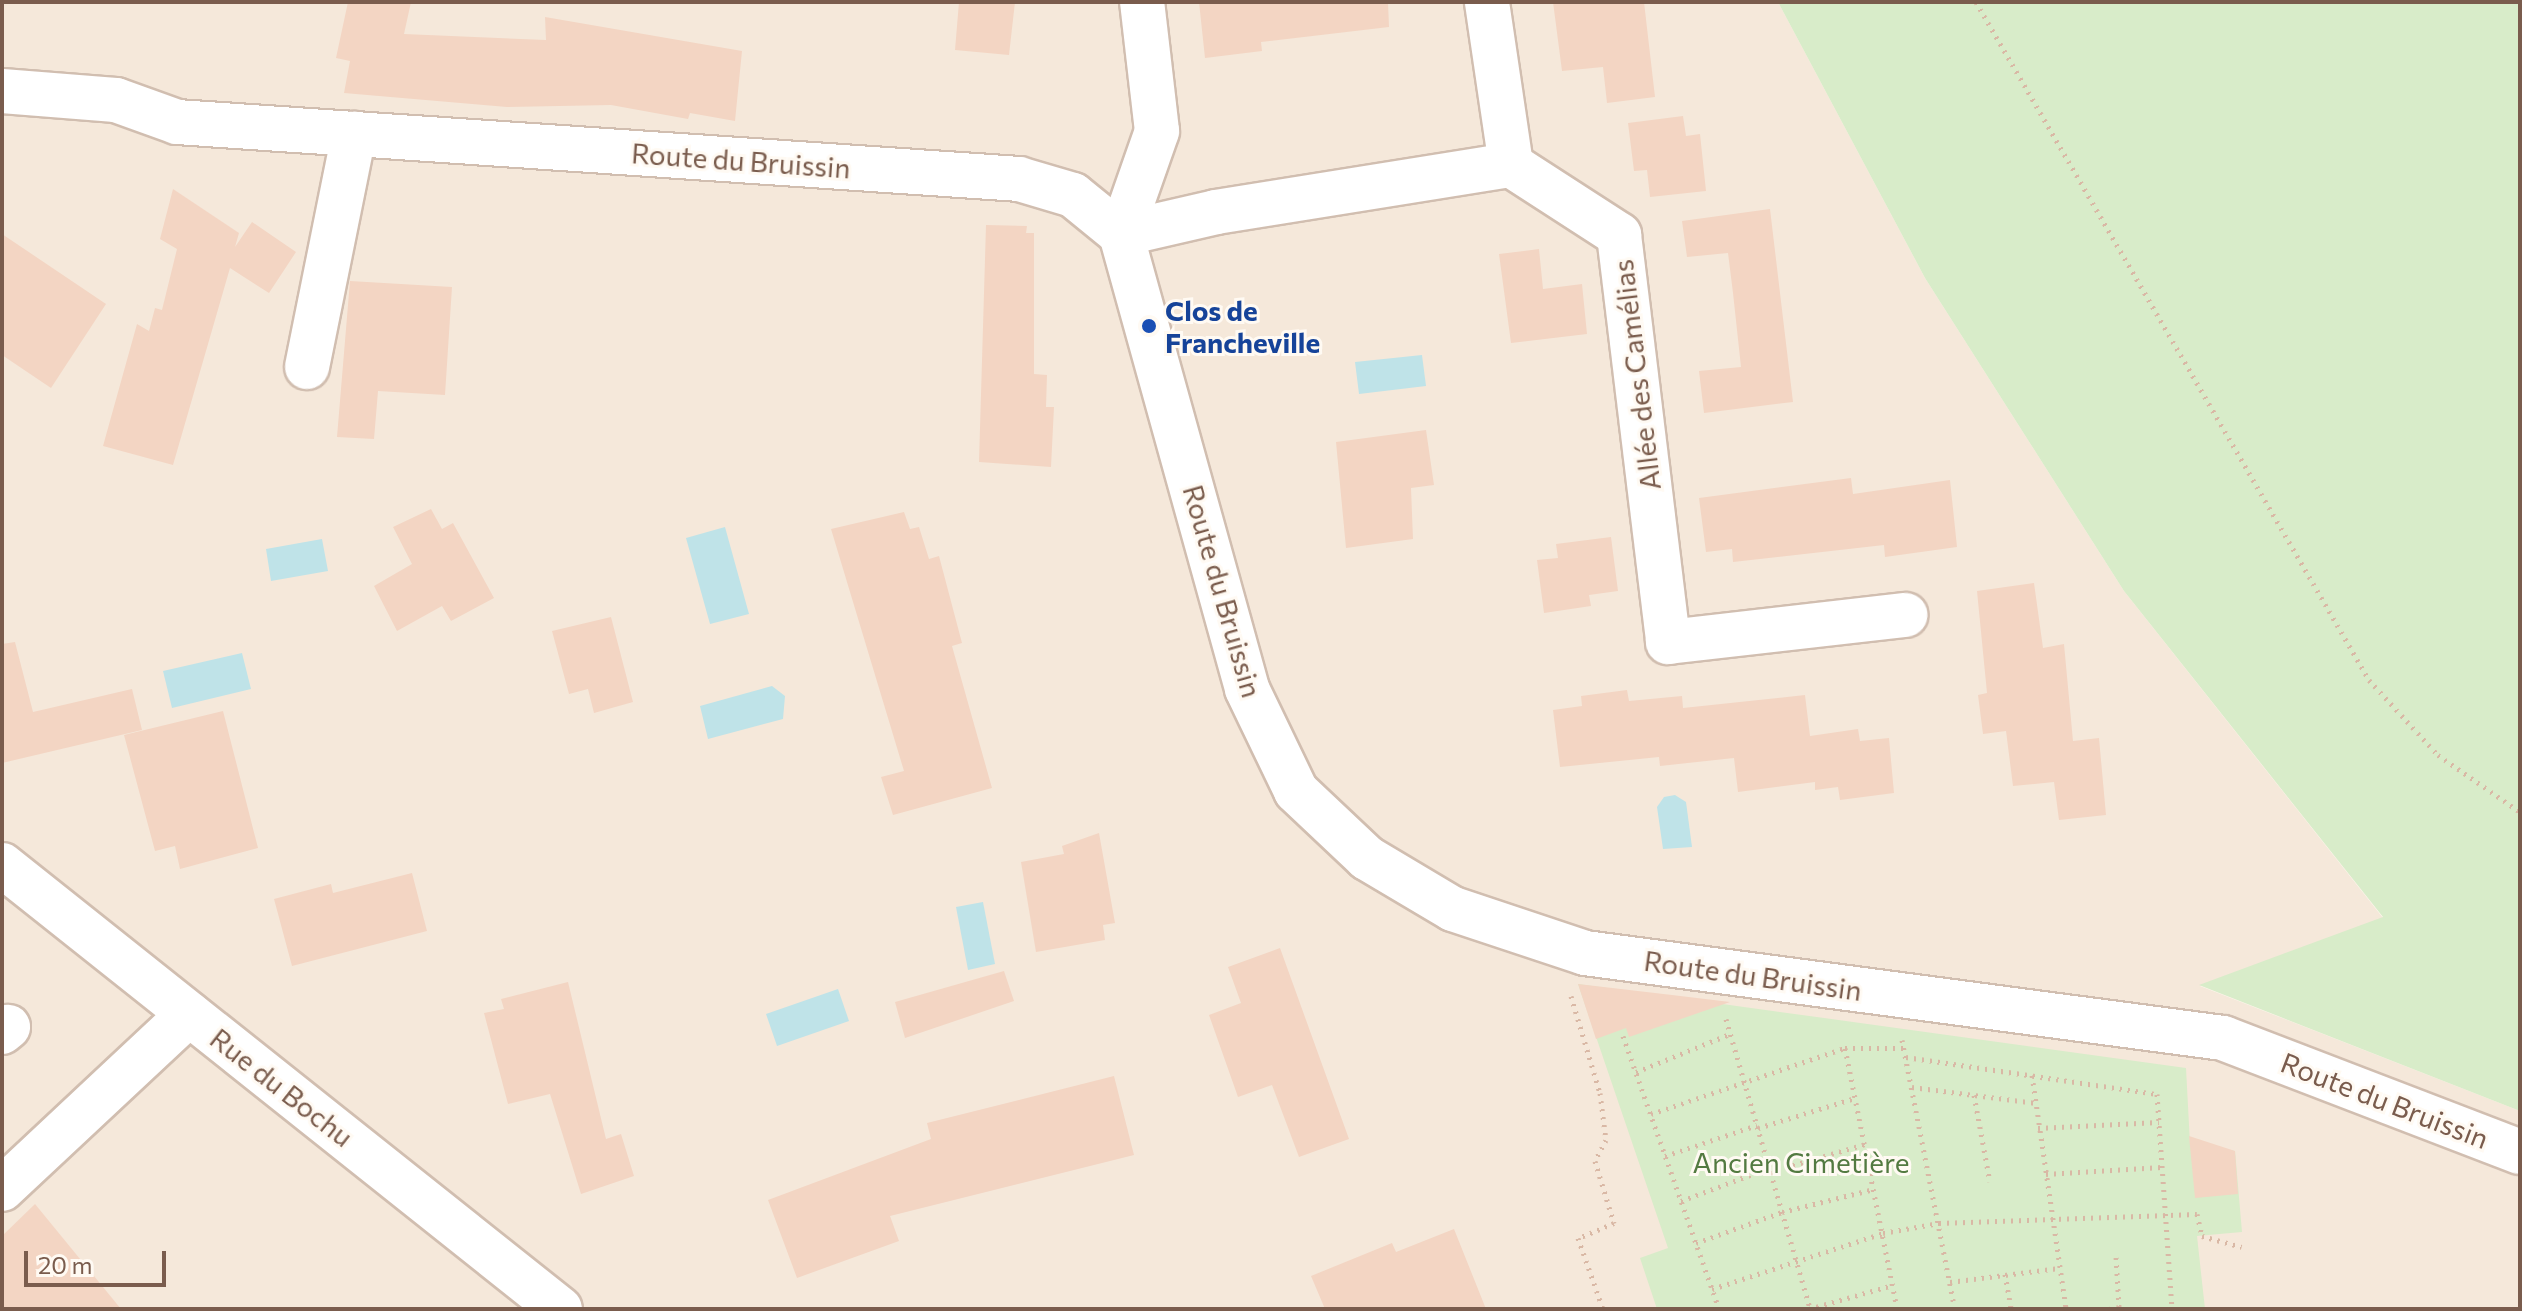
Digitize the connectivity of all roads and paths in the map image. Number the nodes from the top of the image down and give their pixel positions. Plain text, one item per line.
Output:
1 (1142, 2) edge
2 (1487, 2) edge
3 (1976, 2) edge
4 (2, 91) edge
5 (354, 134) junction
6 (1511, 165) junction
7 (1121, 234) junction
8 (307, 367) dead end
9 (1905, 615) dead end
10 (2520, 812) edge
11 (2, 865) edge
12 (1723, 971) junction
13 (1568, 983) dead end
14 (1904, 996) junction
15 (189, 1014) junction
16 (1730, 1034) junction
17 (1623, 1036) dead end
18 (1845, 1048) junction
19 (1904, 1048) junction
20 (1906, 1057) junction
21 (1636, 1072) junction
22 (2032, 1075) junction
23 (1744, 1079) junction
24 (1912, 1087) junction
25 (1974, 1095) junction
26 (1855, 1098) junction
27 (2035, 1103) junction
28 (1651, 1114) junction
29 (2159, 1122) junction
30 (1757, 1126) junction
31 (2038, 1128) junction
32 (1865, 1144) junction
33 (2520, 1152) edge
34 (1665, 1156) junction
35 (2162, 1167) junction
36 (1770, 1170) junction
37 (2046, 1174) junction
38 (1990, 1182) dead end
39 (2, 1189) edge
40 (1874, 1189) junction
41 (1681, 1201) junction
42 (1782, 1212) junction
43 (2164, 1216) junction
44 (2053, 1221) junction
45 (1939, 1223) junction
46 (1883, 1233) junction
47 (1696, 1243) junction
48 (2242, 1247) dead end
49 (2116, 1257) dead end
50 (1796, 1261) junction
51 (2059, 1268) junction
52 (2005, 1274) junction
53 (1950, 1282) junction
54 (1893, 1285) junction
55 (1712, 1289) junction
56 (560, 1309) edge
57 (1603, 1309) edge
58 (1719, 1309) edge
59 (1809, 1309) edge
60 (1897, 1309) edge
61 (1955, 1309) edge
62 (2011, 1309) edge
63 (2066, 1309) edge
64 (2109, 1309) edge
65 (2172, 1309) edge

1 - 7 street
2 - 6 street
3 - 10 path
4 - 5 street, Route du Bruissin
5 - 7 street, Route du Bruissin
5 - 8 street
6 - 7 street
6 - 9 street, Allée des Camélias
7 - 12 street, Route du Bruissin
11 - 15 street, Rue du Bochu
12 - 14 street, Route du Bruissin
12 - 16 path
13 - 57 path
14 - 19 path
14 - 33 street, Route du Bruissin
15 - 39 street
15 - 56 street, Rue du Bochu
16 - 21 path
16 - 23 path
17 - 21 path
18 - 19 path
18 - 23 path
18 - 26 path
19 - 20 path
20 - 22 path
20 - 24 path
21 - 28 path
22 - 27 path
22 - 29 path
23 - 28 path
23 - 30 path
24 - 25 path
24 - 45 path
25 - 27 path
25 - 38 path
26 - 30 path
26 - 32 path
27 - 31 path
28 - 34 path
29 - 31 path
29 - 35 path
30 - 34 path
30 - 36 path
31 - 37 path
32 - 36 path
32 - 40 path
34 - 41 path
35 - 37 path
35 - 43 path
36 - 41 path
36 - 42 path
37 - 44 path
40 - 42 path
40 - 46 path
41 - 47 path
42 - 47 path
42 - 50 path
43 - 44 path
43 - 48 path
43 - 65 path
44 - 45 path
44 - 51 path
45 - 46 path
45 - 53 path
46 - 50 path
46 - 54 path
47 - 55 path
49 - 64 path
50 - 55 path
50 - 59 path
51 - 52 path
51 - 63 path
52 - 53 path
52 - 62 path
53 - 61 path
54 - 59 path
54 - 60 path
55 - 58 path

